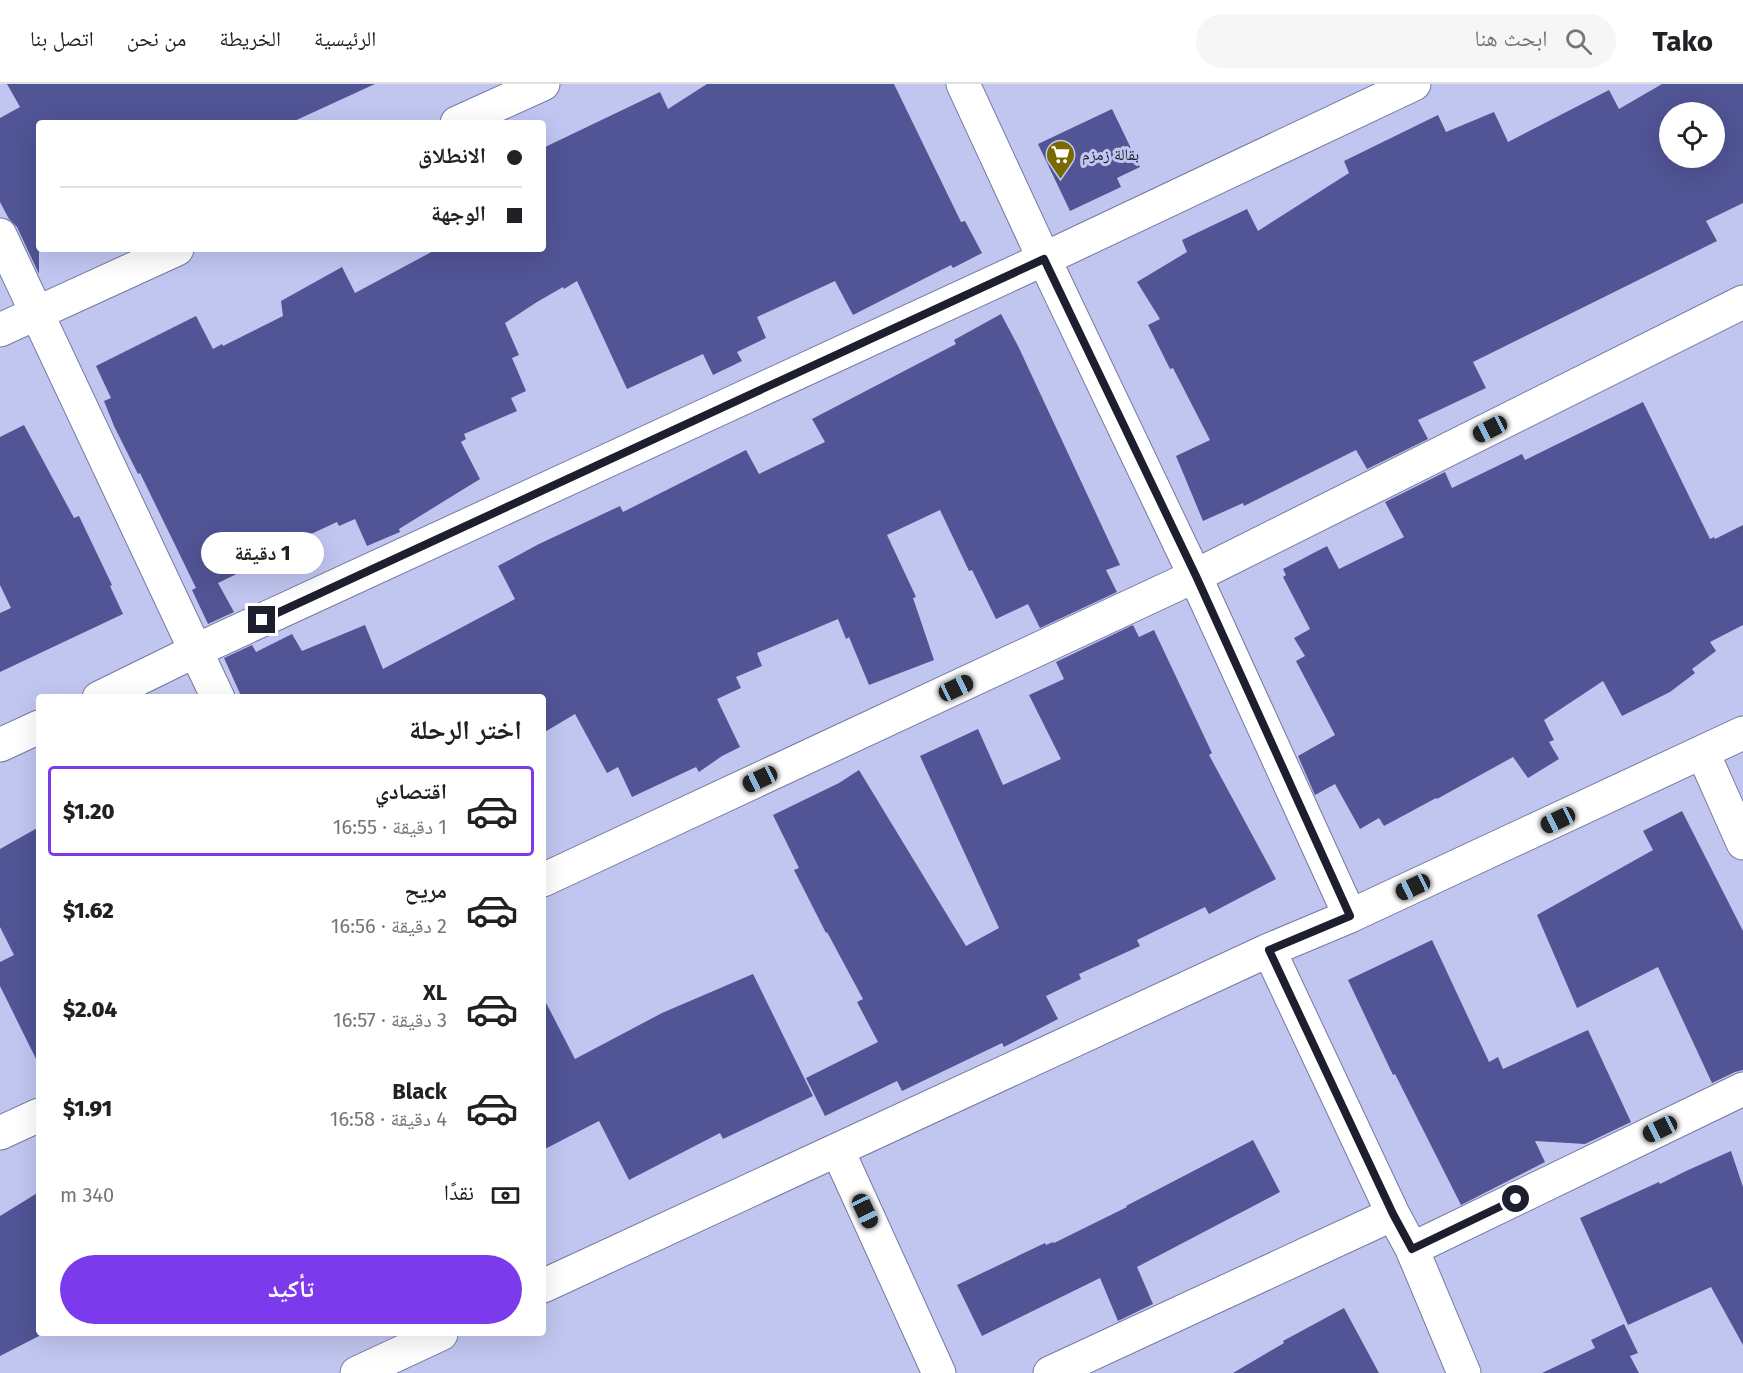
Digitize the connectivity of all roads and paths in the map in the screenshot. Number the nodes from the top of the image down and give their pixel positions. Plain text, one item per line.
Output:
1 (543, 84) edge
2 (963, 84) edge
3 (1414, 84) edge
4 (464, 120) edge
5 (0, 235) edge
6 (170, 252) edge
7 (1044, 259) junction
8 (1743, 302) edge
9 (37, 312) junction
10 (0, 330) edge
11 (1196, 576) junction
12 (197, 650) junction
13 (107, 694) edge
14 (216, 694) edge
15 (36, 728) edge
16 (1743, 733) edge
17 (0, 745) edge
18 (1703, 753) junction
19 (1743, 843) edge
20 (546, 879) edge
21 (1350, 916) junction
22 (1269, 950) junction
23 (1743, 1089) edge
24 (36, 1116) edge
25 (0, 1133) edge
26 (838, 1151) junction
27 (1393, 1214) junction
28 (1412, 1249) junction
29 (546, 1285) edge
30 (437, 1336) edge
31 (357, 1373) edge
32 (939, 1373) edge
33 (1050, 1373) edge
34 (1464, 1373) edge

1 - 4 street
2 - 7 street
3 - 7 street
5 - 9 street
6 - 9 street
7 - 11 street
7 - 12 street
8 - 11 street
9 - 10 street
9 - 12 street
11 - 20 street
11 - 21 street
12 - 13 street
12 - 14 street
15 - 17 street
16 - 18 street
18 - 19 street
18 - 21 street
21 - 22 street
22 - 26 street
22 - 27 street
23 - 28 street
24 - 25 street
26 - 29 street
26 - 32 street
27 - 28 street
27 - 33 street
28 - 34 street
30 - 31 street

